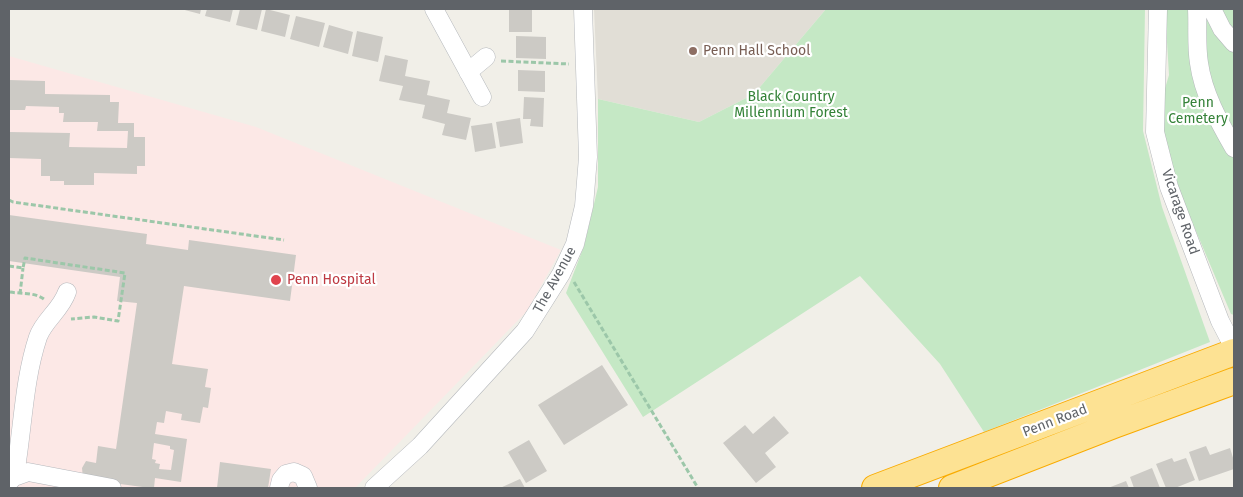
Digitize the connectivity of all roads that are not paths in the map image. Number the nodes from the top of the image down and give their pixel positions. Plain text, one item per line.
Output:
1 (434, 9) edge
2 (583, 9) edge
3 (1158, 9) edge
4 (1197, 9) edge
5 (1212, 9) edge
6 (1234, 43) edge
7 (486, 57) road end
8 (468, 72) junction
9 (482, 97) dead end
10 (1234, 148) edge
11 (66, 292) dead end
12 (1234, 350) edge
13 (1234, 381) edge
14 (11, 480) edge
15 (112, 488) edge
16 (280, 488) edge
17 (308, 488) edge
18 (374, 488) edge
19 (875, 488) edge
20 (952, 488) edge

1 - 8 street
2 - 18 street, The Avenue
3 - 12 street, Vicarage Road
4 - 10 street
5 - 6 street
7 - 8 street
8 - 9 street
11 - 14 street
12 - 19 highway, Penn Road
13 - 20 highway, Penn Road
14 - 15 street
16 - 17 street

